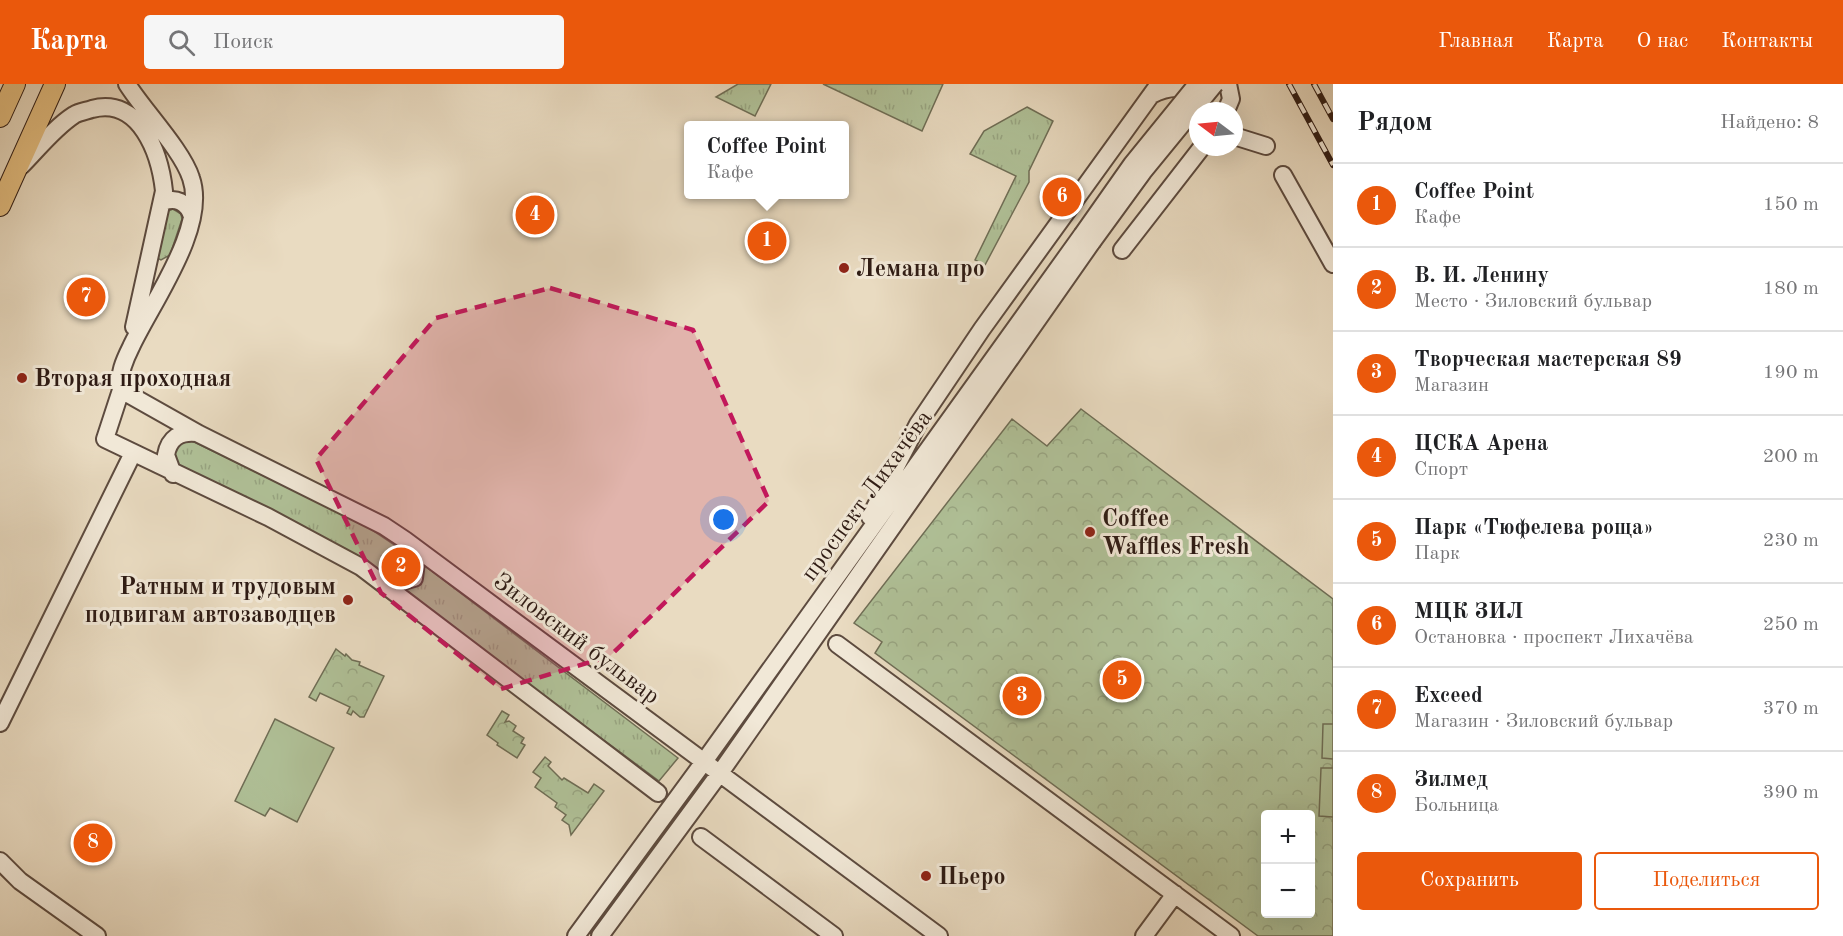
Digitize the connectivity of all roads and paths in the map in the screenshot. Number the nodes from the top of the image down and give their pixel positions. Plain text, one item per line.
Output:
1 (15, 84) edge
2 (55, 84) edge
3 (127, 84) edge
4 (1197, 84) edge
5 (1215, 84) edge
6 (1228, 84) edge
7 (1154, 90) edge
8 (1201, 102) edge
9 (1230, 102) edge
10 (0, 117) edge
11 (1243, 139) edge
12 (1266, 146) dead end
13 (1195, 156) edge
14 (14, 174) junction
15 (1283, 175) dead end
16 (163, 202) junction
17 (0, 206) edge
18 (192, 216) junction
19 (1087, 238) junction
20 (1122, 250) dead end
21 (149, 260) junction
22 (1333, 264) edge
23 (170, 270) junction
24 (127, 355) junction
25 (119, 386) junction
26 (197, 433) junction
27 (133, 453) junction
28 (172, 474) junction
29 (405, 540) junction
30 (857, 541) dead end
31 (386, 586) junction
32 (837, 644) dead end
33 (0, 723) edge
34 (704, 763) junction
35 (720, 773) junction
36 (658, 793) dead end
37 (701, 837) dead end
38 (0, 861) edge
39 (1175, 894) junction
40 (97, 936) edge
41 (576, 936) edge
42 (600, 936) edge
43 (834, 936) edge
44 (939, 936) edge
45 (1144, 936) edge
46 (1232, 936) edge

1 - 10 main road
2 - 14 main road
3 - 18 street
4 - 19 street, проспект Лихачёва, bridge
5 - 19 street, проспект Лихачёва, bridge
6 - 9 street
7 - 8 street
7 - 30 street
11 - 12 street
13 - 20 street
14 - 16 street
14 - 17 main road
15 - 22 street
16 - 18 street
16 - 21 street
18 - 23 street
19 - 34 street, проспект Лихачёва
19 - 35 street, проспект Лихачёва
21 - 23 street
21 - 24 street
23 - 24 street
24 - 25 street
25 - 26 street, Зиловский бульвар
25 - 27 street
26 - 28 street
26 - 29 street, Зиловский бульвар
27 - 28 street
27 - 33 street
28 - 31 street
29 - 31 street
29 - 34 street, Зиловский бульвар
31 - 36 street
32 - 39 street
34 - 35 street, Зиловский бульвар
34 - 41 street, проспект Лихачёва
35 - 42 street, проспект Лихачёва
35 - 44 street, Зиловский бульвар
37 - 43 street
38 - 40 street
39 - 45 street
39 - 46 street

